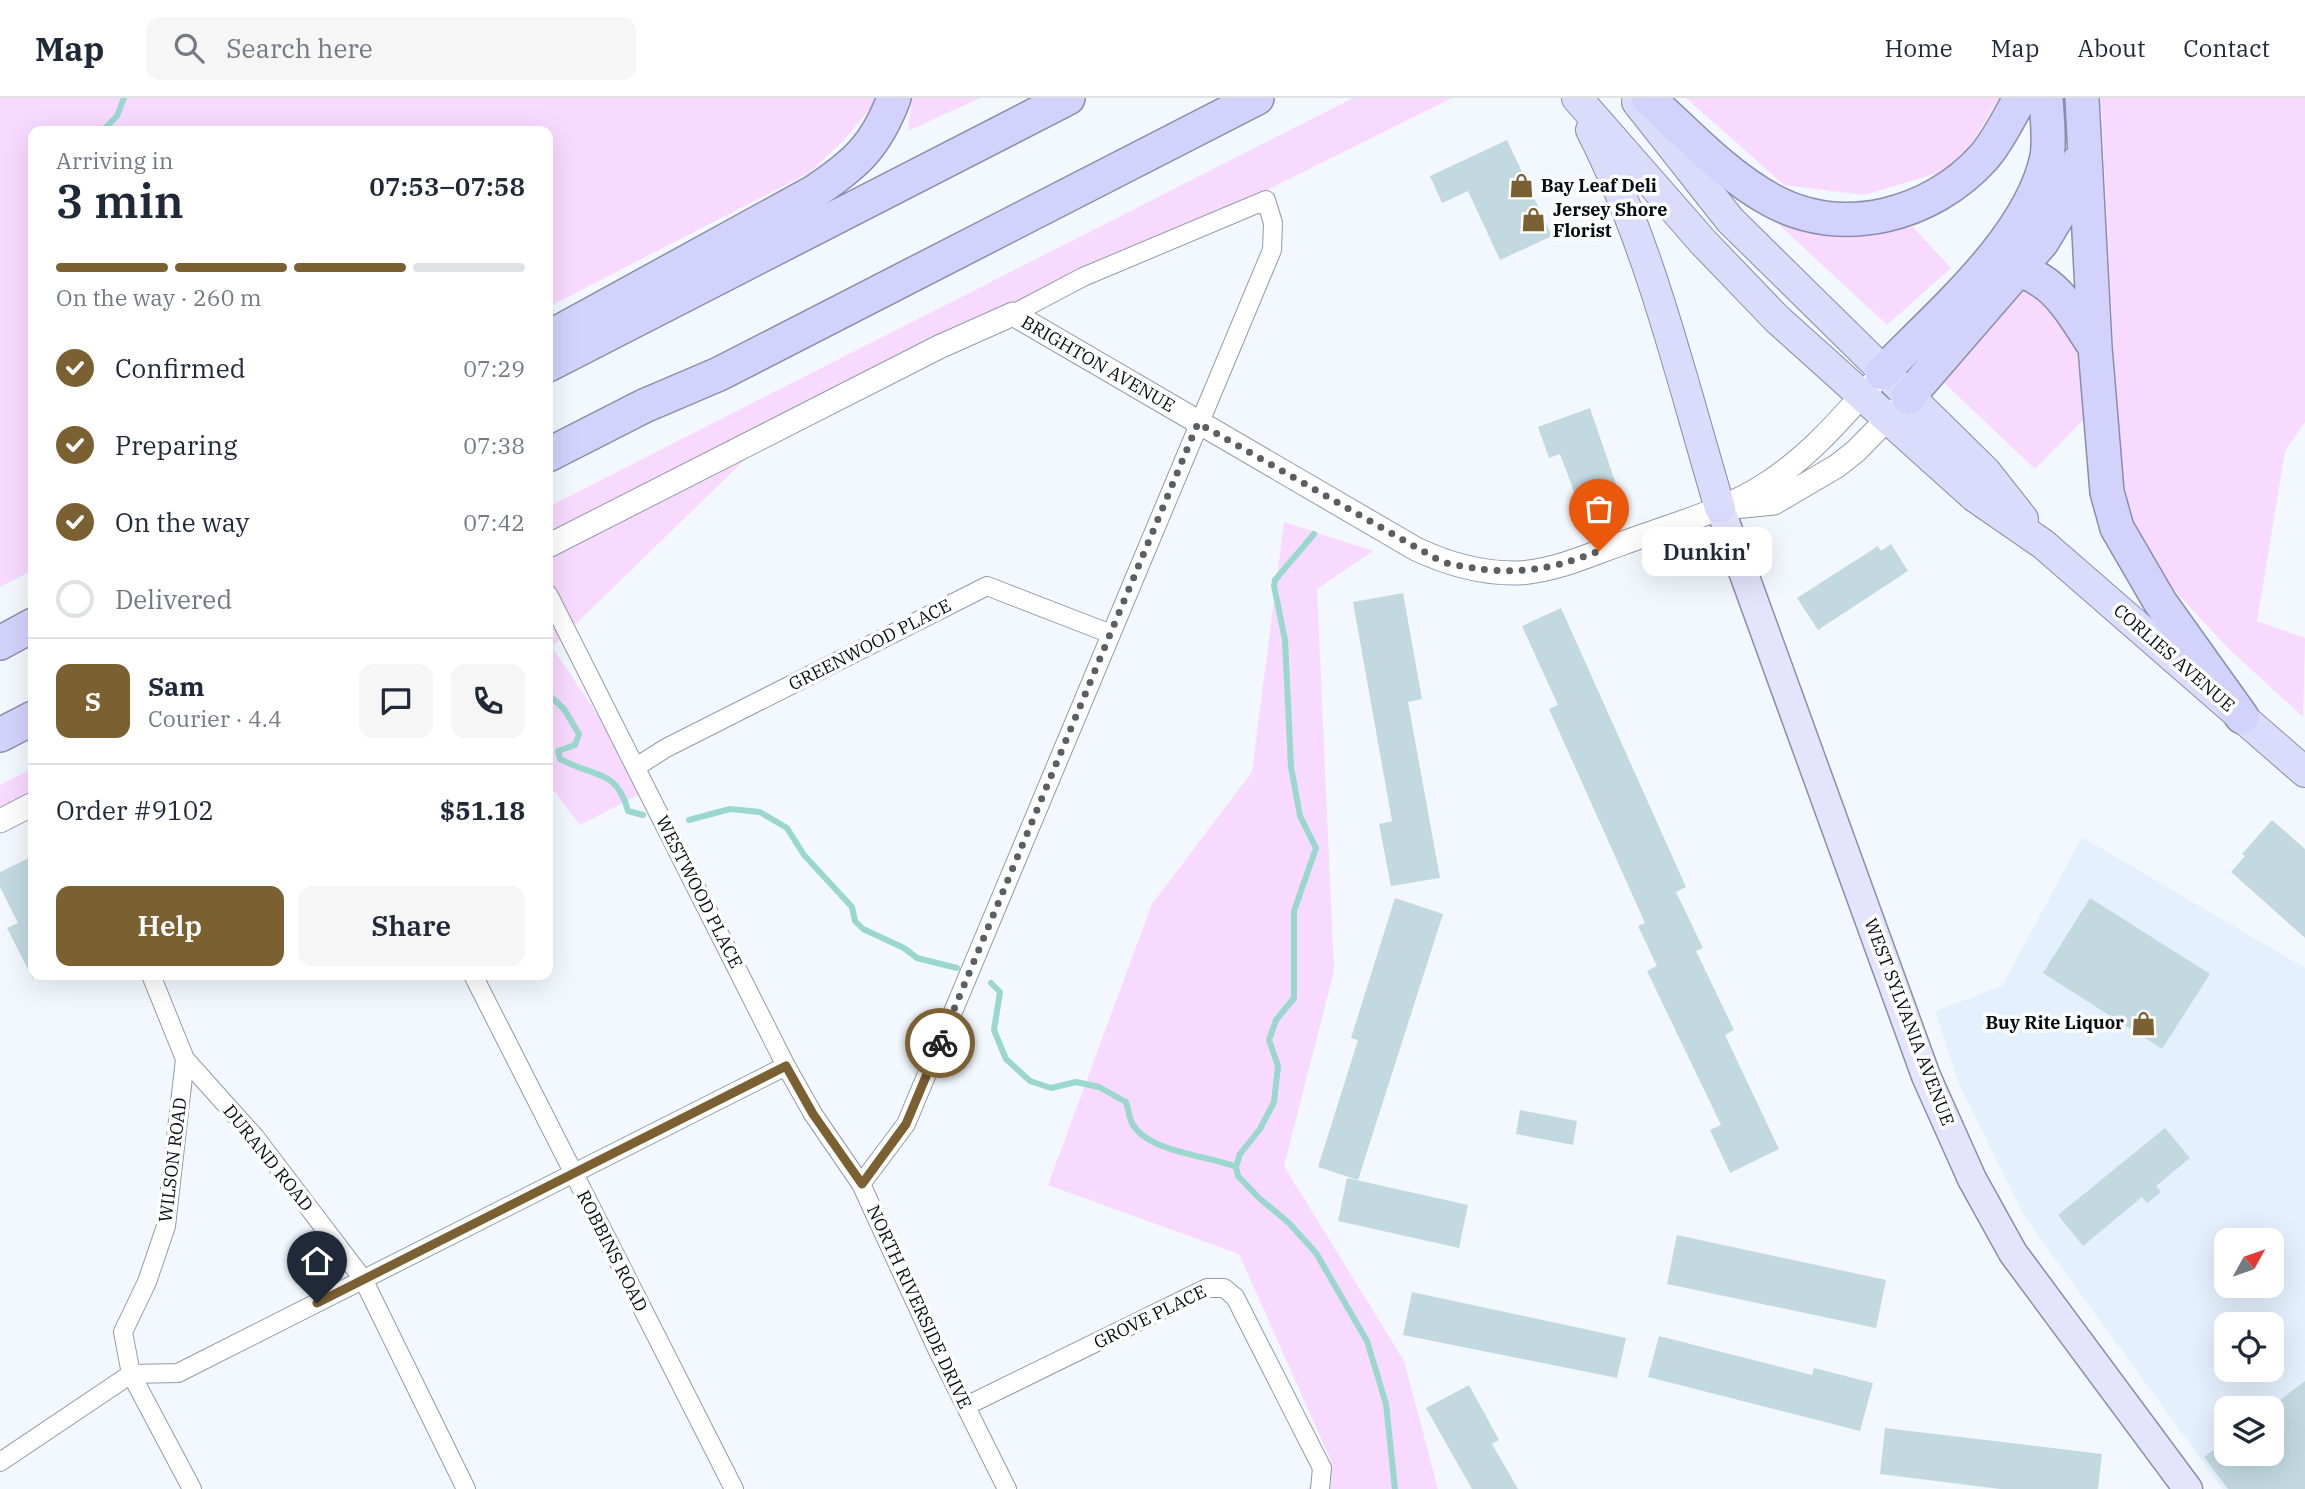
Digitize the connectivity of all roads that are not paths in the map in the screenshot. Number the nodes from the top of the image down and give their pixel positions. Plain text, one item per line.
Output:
1 (894, 98) edge
2 (1068, 98) edge
3 (1257, 98) edge
4 (1576, 98) edge
5 (1634, 98) edge
6 (1648, 98) edge
7 (2020, 98) edge
8 (2046, 98) edge
9 (2082, 98) edge
10 (2083, 147) junction
11 (1266, 200) joint
12 (2005, 265) junction
13 (1013, 314) junction
14 (553, 335) edge
15 (2095, 347) junction
16 (553, 362) edge
17 (1872, 385) junction
18 (1898, 408) junction
19 (1198, 423) junction
20 (553, 452) edge
21 (1720, 508) junction
22 (553, 542) edge
23 (553, 604) edge
24 (28, 628) edge
25 (1111, 634) junction
26 (0, 642) edge
27 (2242, 717) junction
28 (28, 721) edge
29 (0, 735) edge
30 (636, 767) junction
31 (2305, 772) edge
32 (28, 807) edge
33 (0, 821) edge
34 (153, 980) edge
35 (476, 980) edge
36 (185, 1059) junction
37 (786, 1066) junction
38 (574, 1174) junction
39 (862, 1184) junction
40 (363, 1279) junction
41 (131, 1374) junction
42 (966, 1406) junction
43 (0, 1462) edge
44 (2182, 1486) edge
45 (191, 1489) edge
46 (466, 1489) edge
47 (734, 1489) edge
48 (1007, 1489) edge
49 (1320, 1489) edge

1 - 14 highway
2 - 16 highway
3 - 20 highway
4 - 17 highway
4 - 21 highway
5 - 17 highway
6 - 7 highway
8 - 12 highway
9 - 10 highway
10 - 12 highway
10 - 15 highway
11 - 13 street, BRIGHTON AVENUE
11 - 19 street, NORTH RIVERSIDE DRIVE
12 - 15 highway
12 - 17 highway
12 - 18 highway
13 - 19 street, BRIGHTON AVENUE
13 - 22 street, BRIGHTON AVENUE
15 - 27 highway
17 - 18 highway, CORLIES AVENUE
17 - 21 street, BRIGHTON AVENUE
18 - 21 street, BRIGHTON AVENUE
18 - 27 highway, CORLIES AVENUE
19 - 21 street, BRIGHTON AVENUE
19 - 25 street, NORTH RIVERSIDE DRIVE
21 - 44 main road, WEST SYLVANIA AVENUE
23 - 30 street, WESTWOOD PLACE
24 - 26 highway
25 - 30 street, GREENWOOD PLACE
25 - 39 street, NORTH RIVERSIDE DRIVE
27 - 31 highway, CORLIES AVENUE
28 - 29 highway
30 - 37 street, WESTWOOD PLACE
32 - 33 street
34 - 36 street, DURAND ROAD
35 - 38 street, ROBBINS ROAD
36 - 40 street, DURAND ROAD
36 - 41 street, WILSON ROAD
37 - 38 street
37 - 39 street, WESTWOOD PLACE
38 - 40 street
38 - 47 street, ROBBINS ROAD
39 - 42 street, NORTH RIVERSIDE DRIVE
40 - 41 street
40 - 46 street, DURAND ROAD
41 - 43 street
41 - 45 street, WILSON ROAD
42 - 48 street, NORTH RIVERSIDE DRIVE
42 - 49 street, GROVE PLACE

